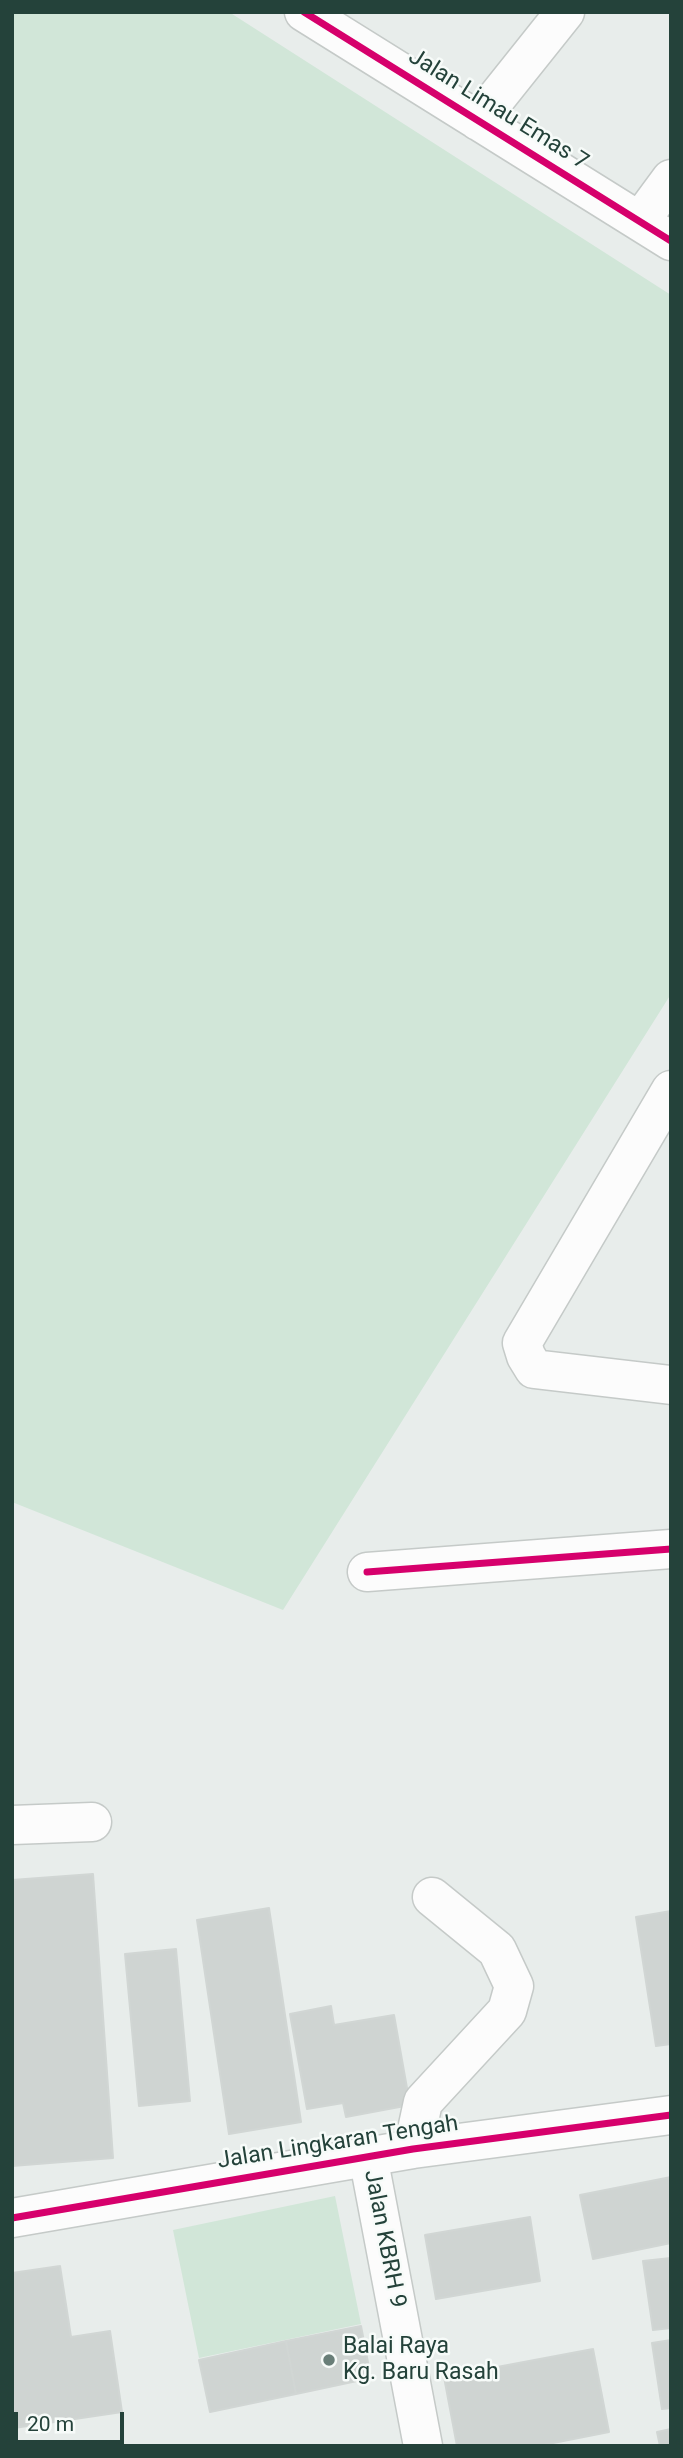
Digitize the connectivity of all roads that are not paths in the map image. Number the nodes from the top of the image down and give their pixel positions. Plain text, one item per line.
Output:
1 (565, 12) edge
2 (322, 17) edge
3 (478, 121) junction
4 (671, 179) edge
5 (655, 231) edge
6 (671, 1090) edge
7 (671, 1385) edge
8 (671, 1549) edge
9 (367, 1572) dead end
10 (92, 1822) dead end
11 (12, 1825) edge
12 (432, 1897) dead end
13 (671, 2115) edge
14 (413, 2149) junction
15 (368, 2156) junction
16 (12, 2218) edge
17 (424, 2446) edge

1 - 3 street
2 - 3 street, Jalan Limau Emas 7
3 - 5 street, Jalan Limau Emas 7
4 - 5 street
6 - 7 street
8 - 9 street
10 - 11 street
12 - 14 street
13 - 14 street, Jalan Lingkaran Tengah
14 - 15 street, Jalan Lingkaran Tengah
15 - 16 street, Jalan Lingkaran Tengah
15 - 17 street, Jalan KBRH 9

